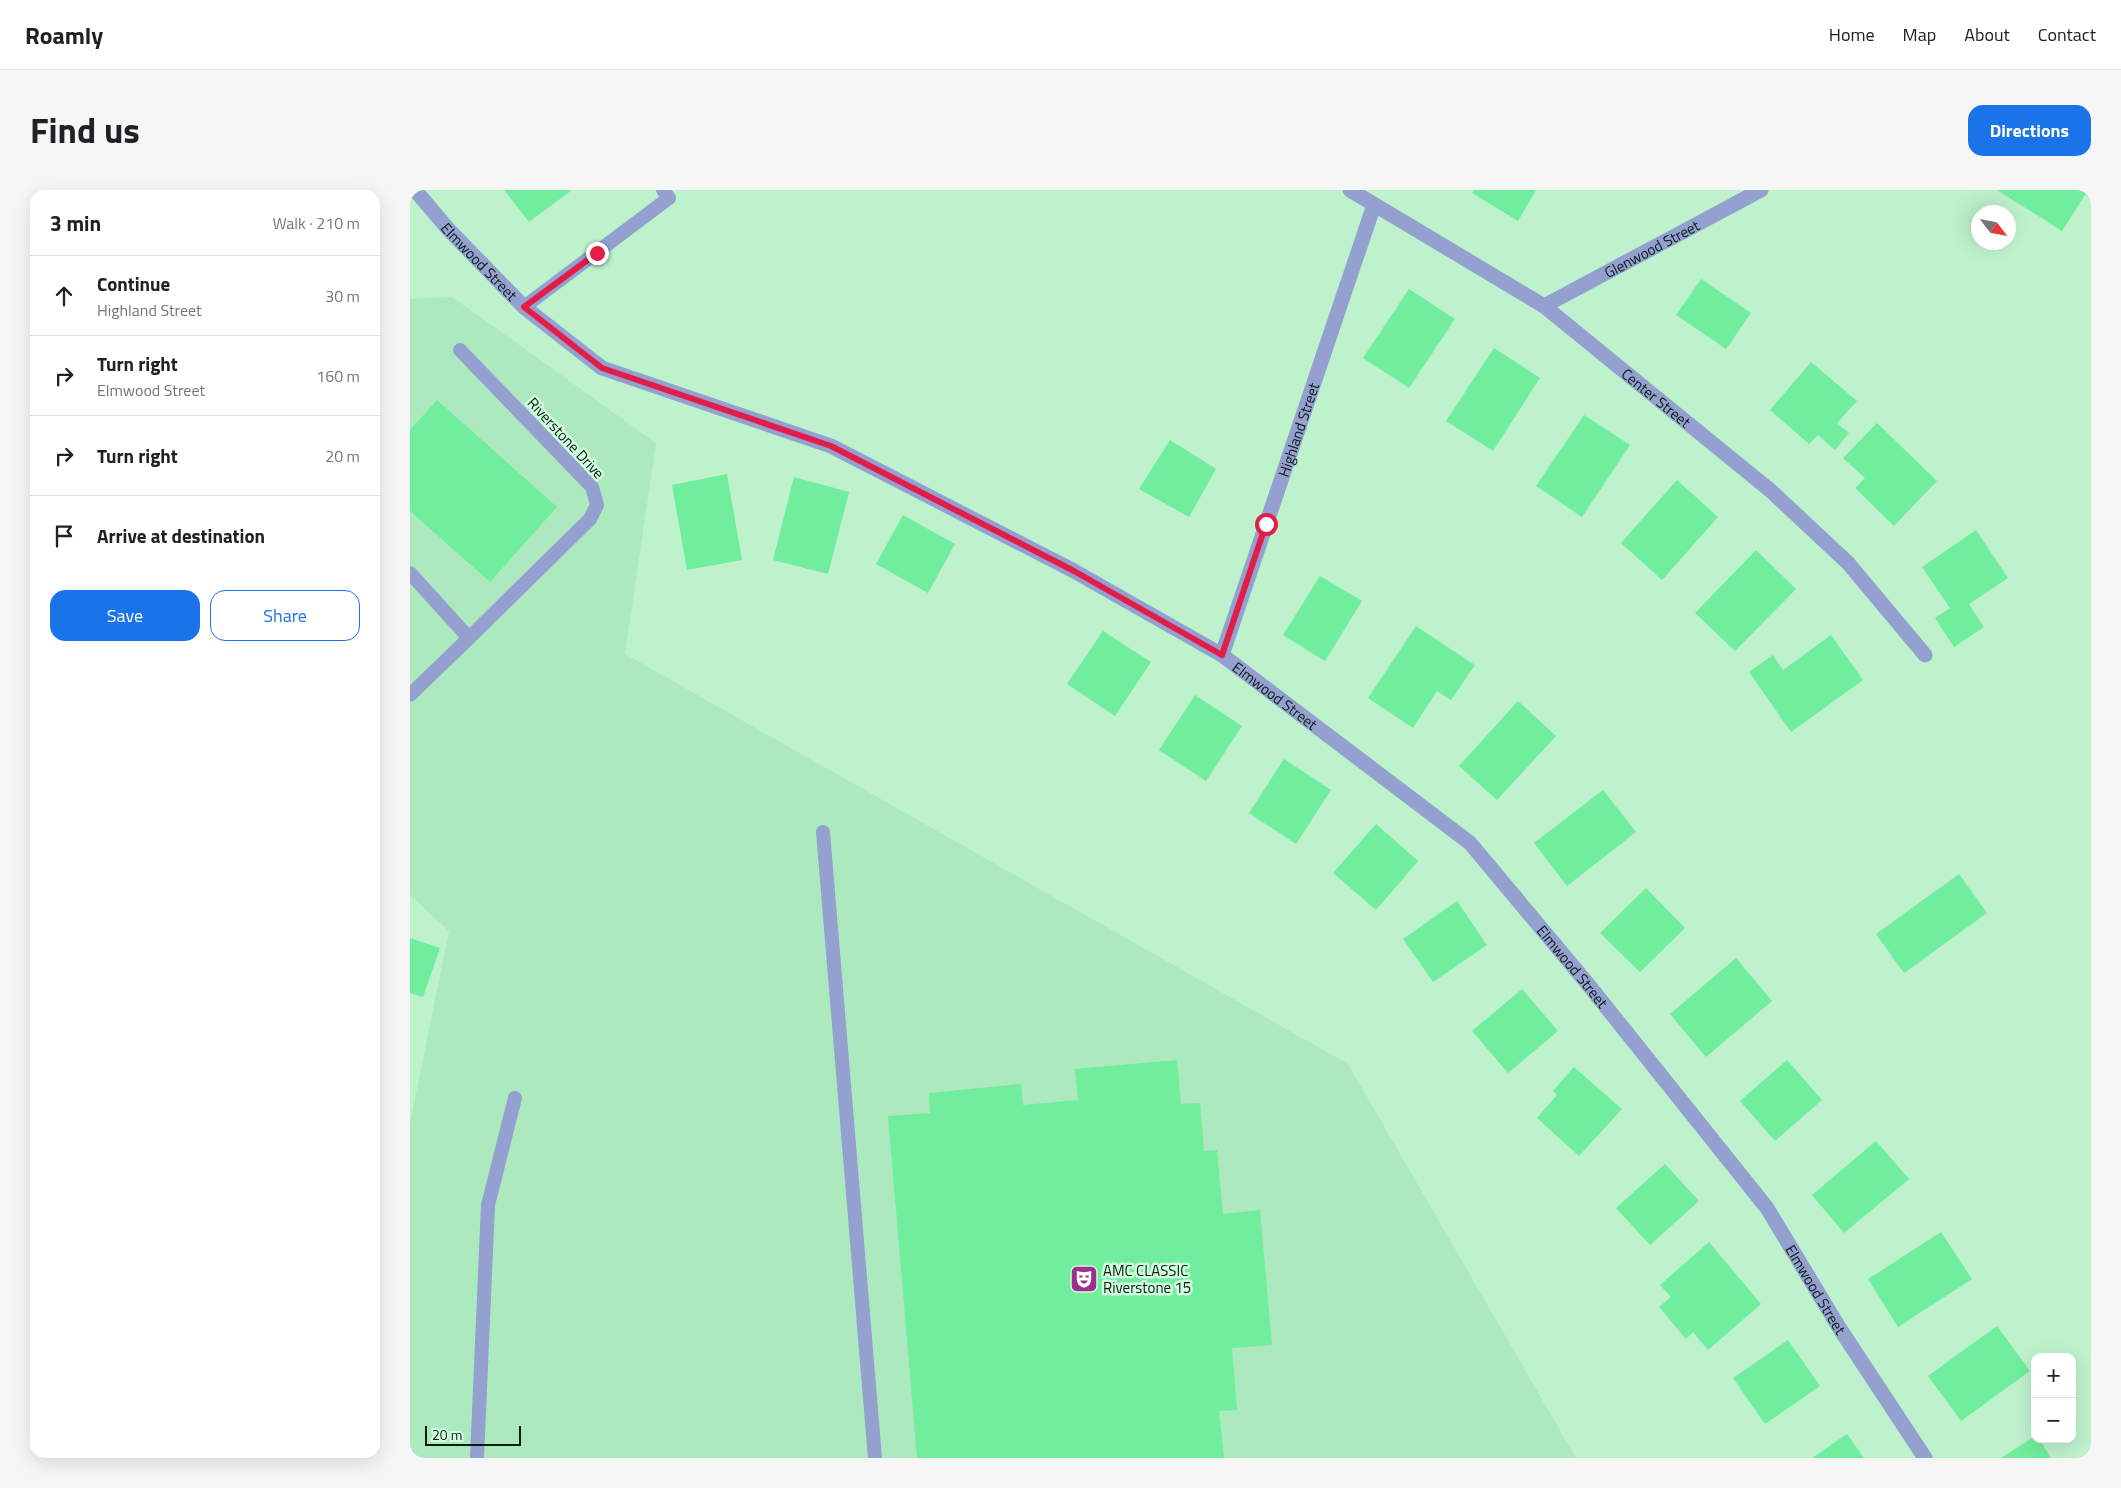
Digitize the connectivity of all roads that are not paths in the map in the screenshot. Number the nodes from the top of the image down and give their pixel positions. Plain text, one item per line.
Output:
1 (415, 190) edge
2 (663, 190) edge
3 (1350, 190) edge
4 (1761, 190) edge
5 (1374, 205) junction
6 (1544, 306) junction
7 (524, 307) junction
8 (460, 350) dead end
9 (410, 573) edge
10 (469, 638) junction
11 (1222, 655) junction
12 (1925, 655) dead end
13 (410, 695) edge
14 (823, 832) dead end
15 (515, 1098) dead end
16 (477, 1458) edge
17 (875, 1458) edge
18 (1925, 1458) edge

1 - 7 street, Elmwood Street
2 - 7 lane
3 - 5 street, Center Street
4 - 6 street, Glenwood Street
5 - 6 street, Center Street
5 - 11 street, Highland Street
6 - 12 street, Center Street
7 - 11 street, Elmwood Street
8 - 10 lane, Riverstone Drive
9 - 10 lane
10 - 13 lane, Riverstone Drive
11 - 18 street, Elmwood Street
14 - 17 lane
15 - 16 lane

